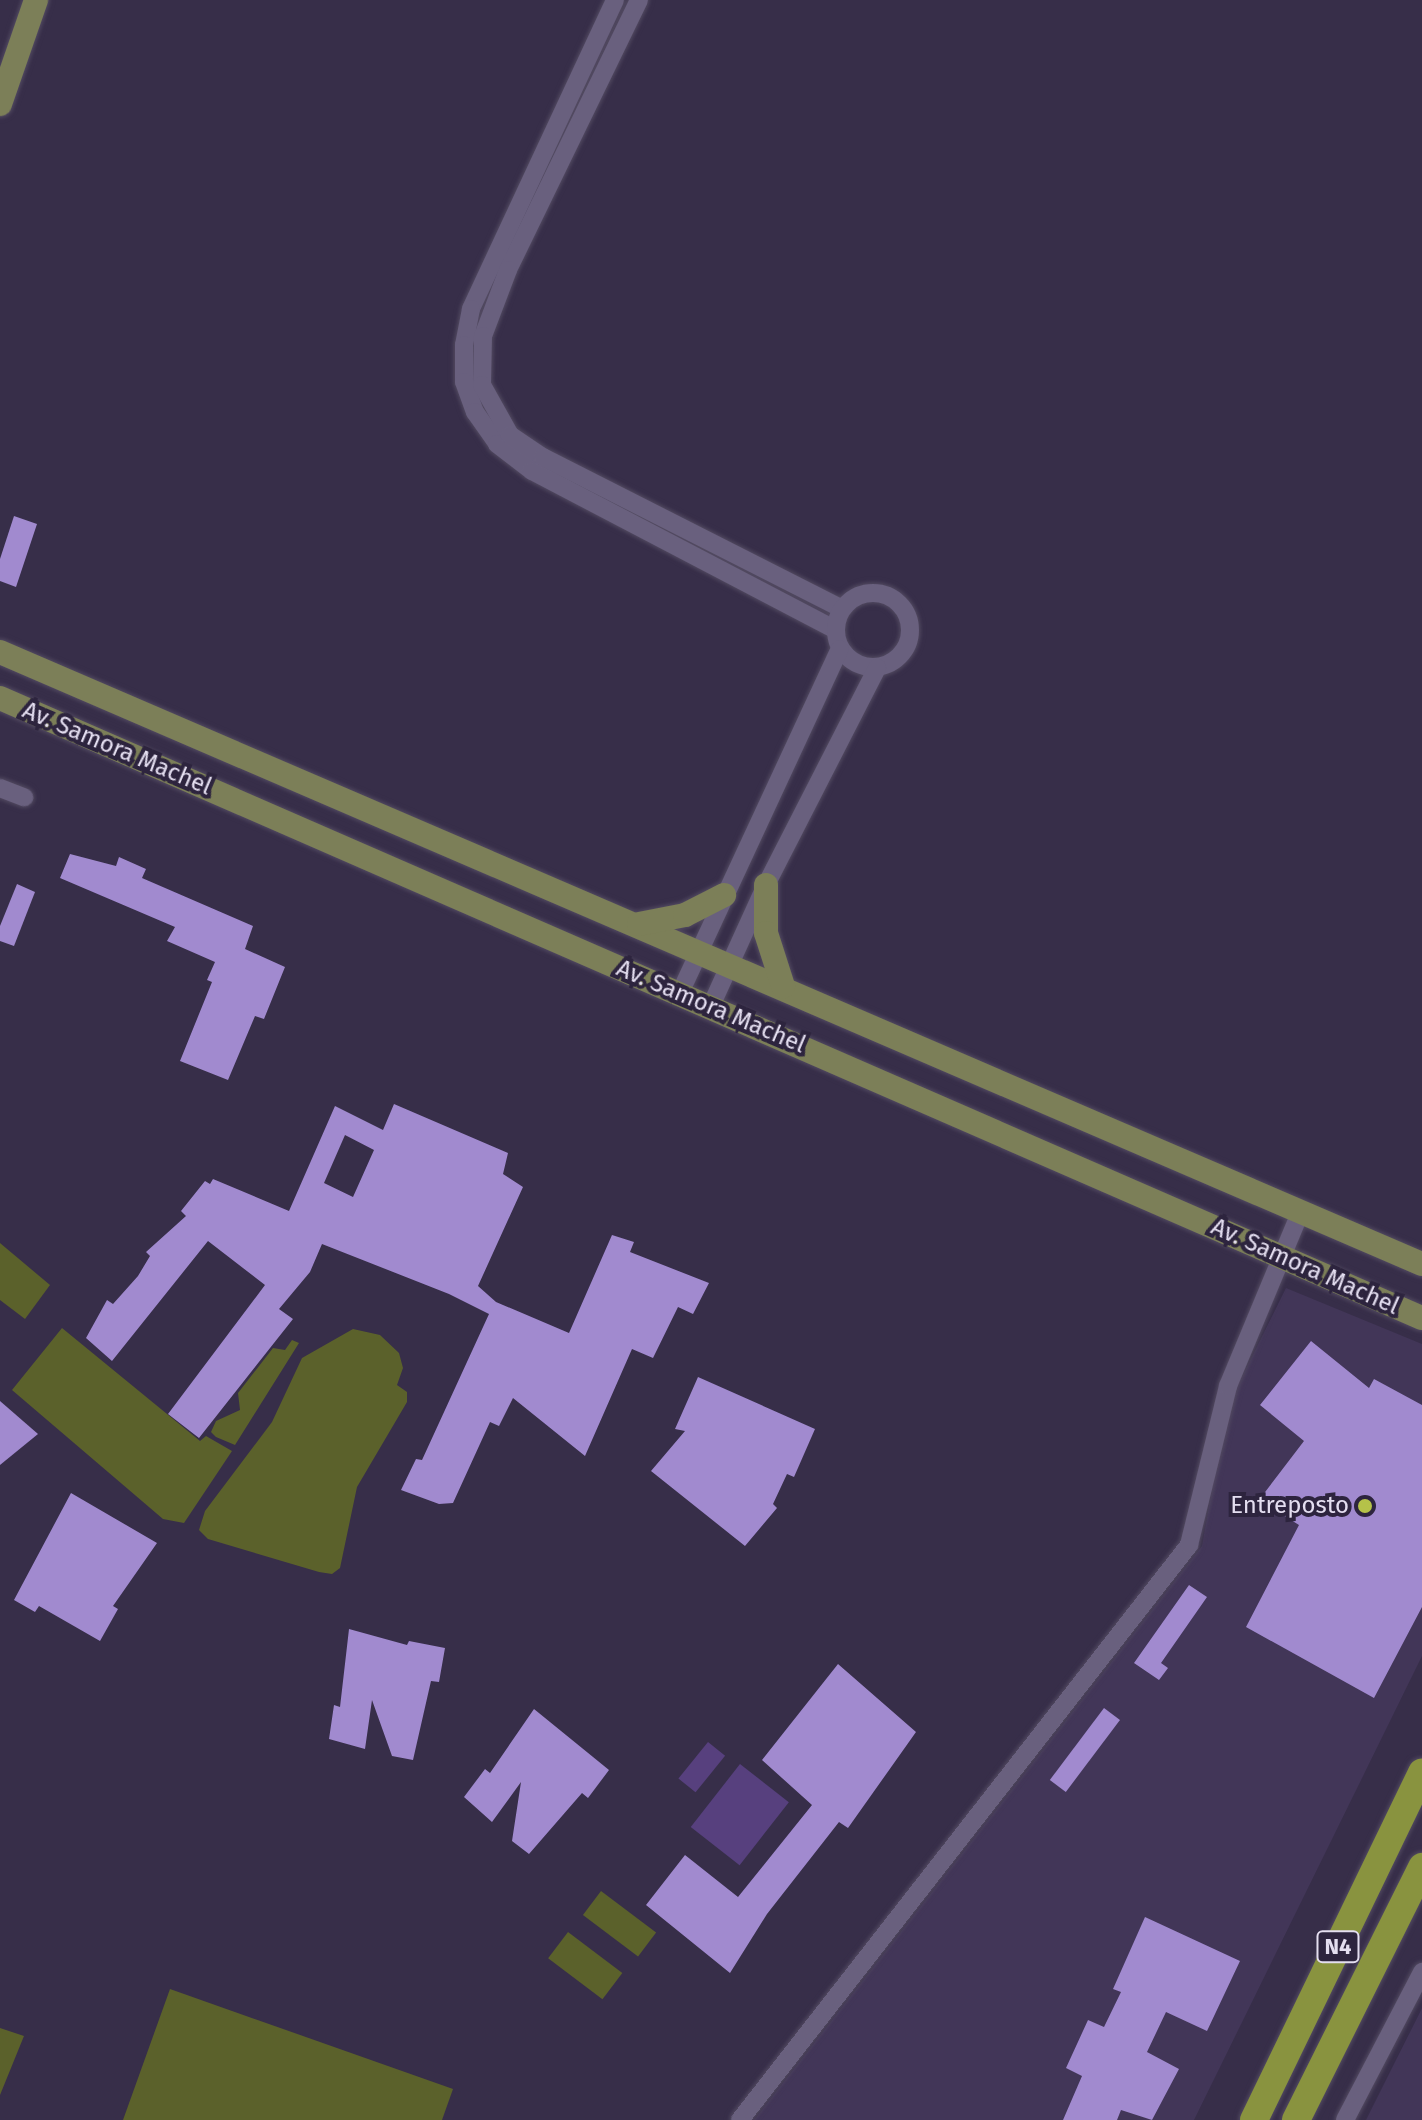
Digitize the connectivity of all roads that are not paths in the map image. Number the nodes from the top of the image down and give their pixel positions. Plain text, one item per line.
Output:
1 (36, 0) edge
2 (615, 0) edge
3 (639, 0) edge
4 (0, 104) edge
5 (841, 608) junction
6 (834, 629) junction
7 (840, 649) junction
8 (0, 652) edge
9 (877, 668) junction
10 (0, 698) edge
11 (0, 788) edge
12 (24, 797) dead end
13 (766, 885) junction
14 (724, 895) junction
15 (639, 924) junction
16 (700, 954) junction
17 (731, 966) junction
18 (783, 986) junction
19 (680, 993) junction
20 (711, 1006) junction
21 (1301, 1211) junction
22 (1282, 1258) junction
23 (1422, 1264) edge
24 (1422, 1318) edge
25 (1422, 1773) edge
26 (1422, 1867) edge
27 (1422, 1972) edge
28 (740, 2120) edge
29 (1254, 2120) edge
30 (1296, 2120) edge
31 (1345, 2120) edge

1 - 4 main road
2 - 6 street
3 - 5 street
5 - 6 street
5 - 9 street
6 - 7 street
7 - 9 street
7 - 14 street
8 - 15 main road, Av. Samora Machel
9 - 13 street
10 - 19 main road, Av. Samora Machel
11 - 12 street
13 - 17 street
13 - 18 main road
14 - 15 main road
14 - 16 street
15 - 16 main road, Av. Samora Machel
16 - 17 main road, Av. Samora Machel
16 - 19 street
17 - 18 main road, Av. Samora Machel
17 - 20 street
18 - 21 main road, Av. Samora Machel
19 - 20 main road, Av. Samora Machel
20 - 22 main road, Av. Samora Machel
21 - 22 street
21 - 23 main road, Av. Samora Machel
22 - 24 main road, Av. Samora Machel
22 - 28 street
25 - 29 highway, N4
26 - 30 highway, N4
27 - 31 street

